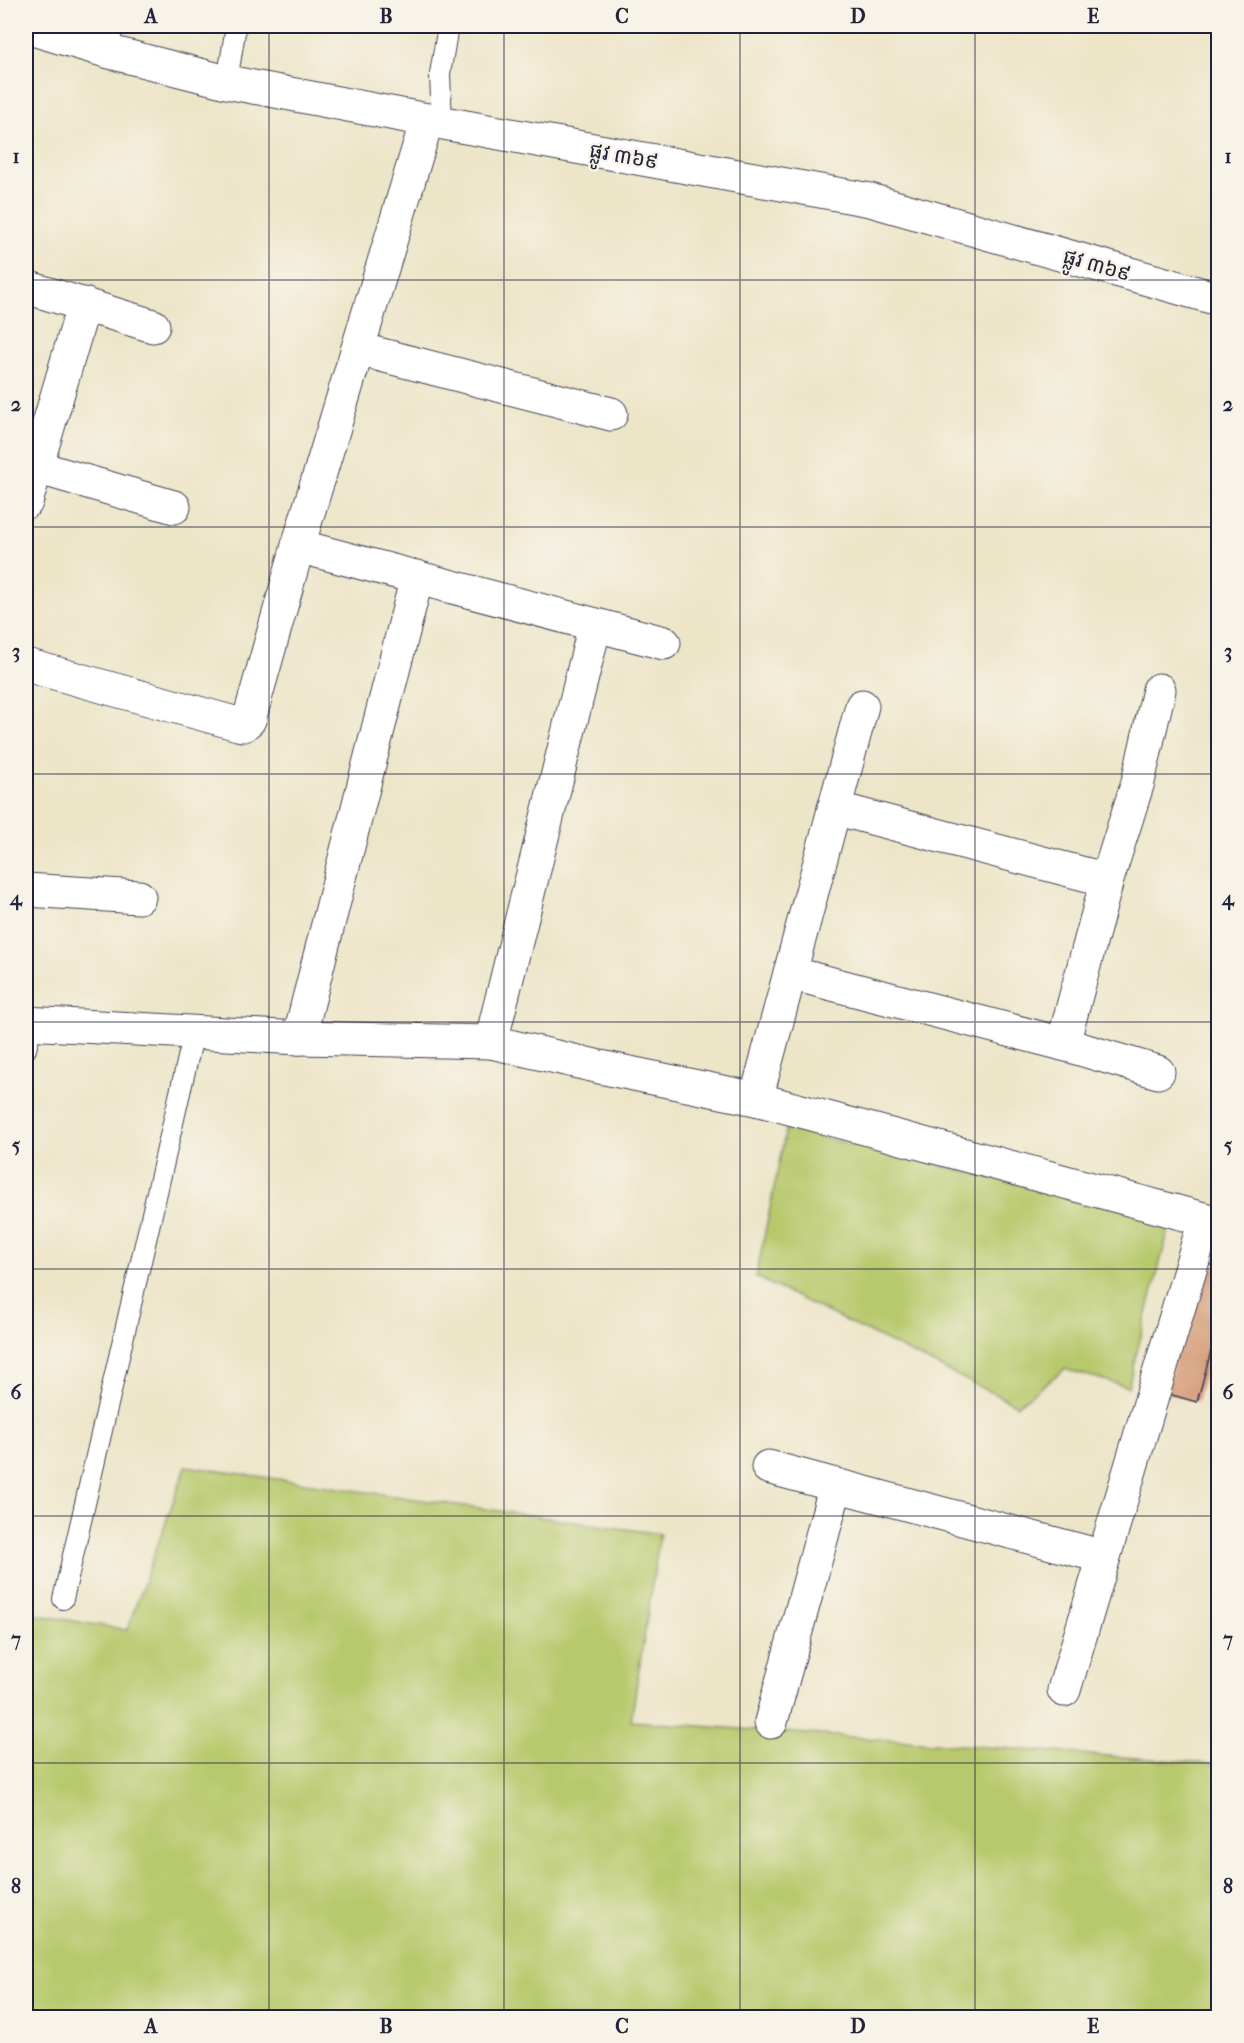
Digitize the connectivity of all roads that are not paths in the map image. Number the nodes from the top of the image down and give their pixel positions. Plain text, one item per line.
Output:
1 (236, 26) edge
2 (448, 26) edge
3 (26, 27) edge
4 (110, 38) edge
5 (227, 82) junction
6 (434, 122) junction
7 (26, 287) edge
8 (1218, 299) edge
9 (84, 304) junction
10 (153, 326) dead end
11 (358, 349) junction
12 (611, 414) dead end
13 (36, 468) junction
14 (26, 502) edge
15 (174, 507) dead end
16 (298, 546) junction
17 (417, 577) junction
18 (595, 625) junction
19 (664, 643) dead end
20 (26, 665) edge
21 (1159, 690) dead end
22 (862, 706) dead end
23 (834, 808) junction
24 (1107, 880) junction
25 (26, 890) edge
26 (139, 897) dead end
27 (790, 973) junction
28 (28, 1032) edge
29 (194, 1032) junction
30 (299, 1038) junction
31 (491, 1042) junction
32 (1063, 1044) junction
33 (1158, 1072) dead end
34 (756, 1099) junction
35 (1212, 1222) edge
36 (768, 1467) dead end
37 (836, 1485) junction
38 (1104, 1557) junction
39 (63, 1599) dead end
40 (1064, 1690) dead end
41 (771, 1722) dead end

1 - 5 lane
2 - 6 lane
3 - 4 street, ផ្លូវ ៣៦៩
4 - 5 street, ផ្លូវ ៣៦៩
5 - 6 street, ផ្លូវ ៣៦៩
6 - 8 street, ផ្លូវ ៣៦៩
6 - 11 street
7 - 9 street
9 - 10 street
9 - 13 street
11 - 12 street
11 - 16 street
13 - 14 street
13 - 15 street
16 - 17 street
16 - 20 street
17 - 18 street
17 - 30 street
18 - 19 street
18 - 31 street
21 - 24 street
22 - 23 street
23 - 24 street
23 - 27 street
24 - 32 street
25 - 26 street
27 - 32 street
27 - 34 street
28 - 29 street
29 - 30 street
29 - 39 lane
30 - 31 street
31 - 34 street
32 - 33 street
34 - 35 street
35 - 38 street
36 - 37 street
37 - 38 street
37 - 41 street
38 - 40 street

